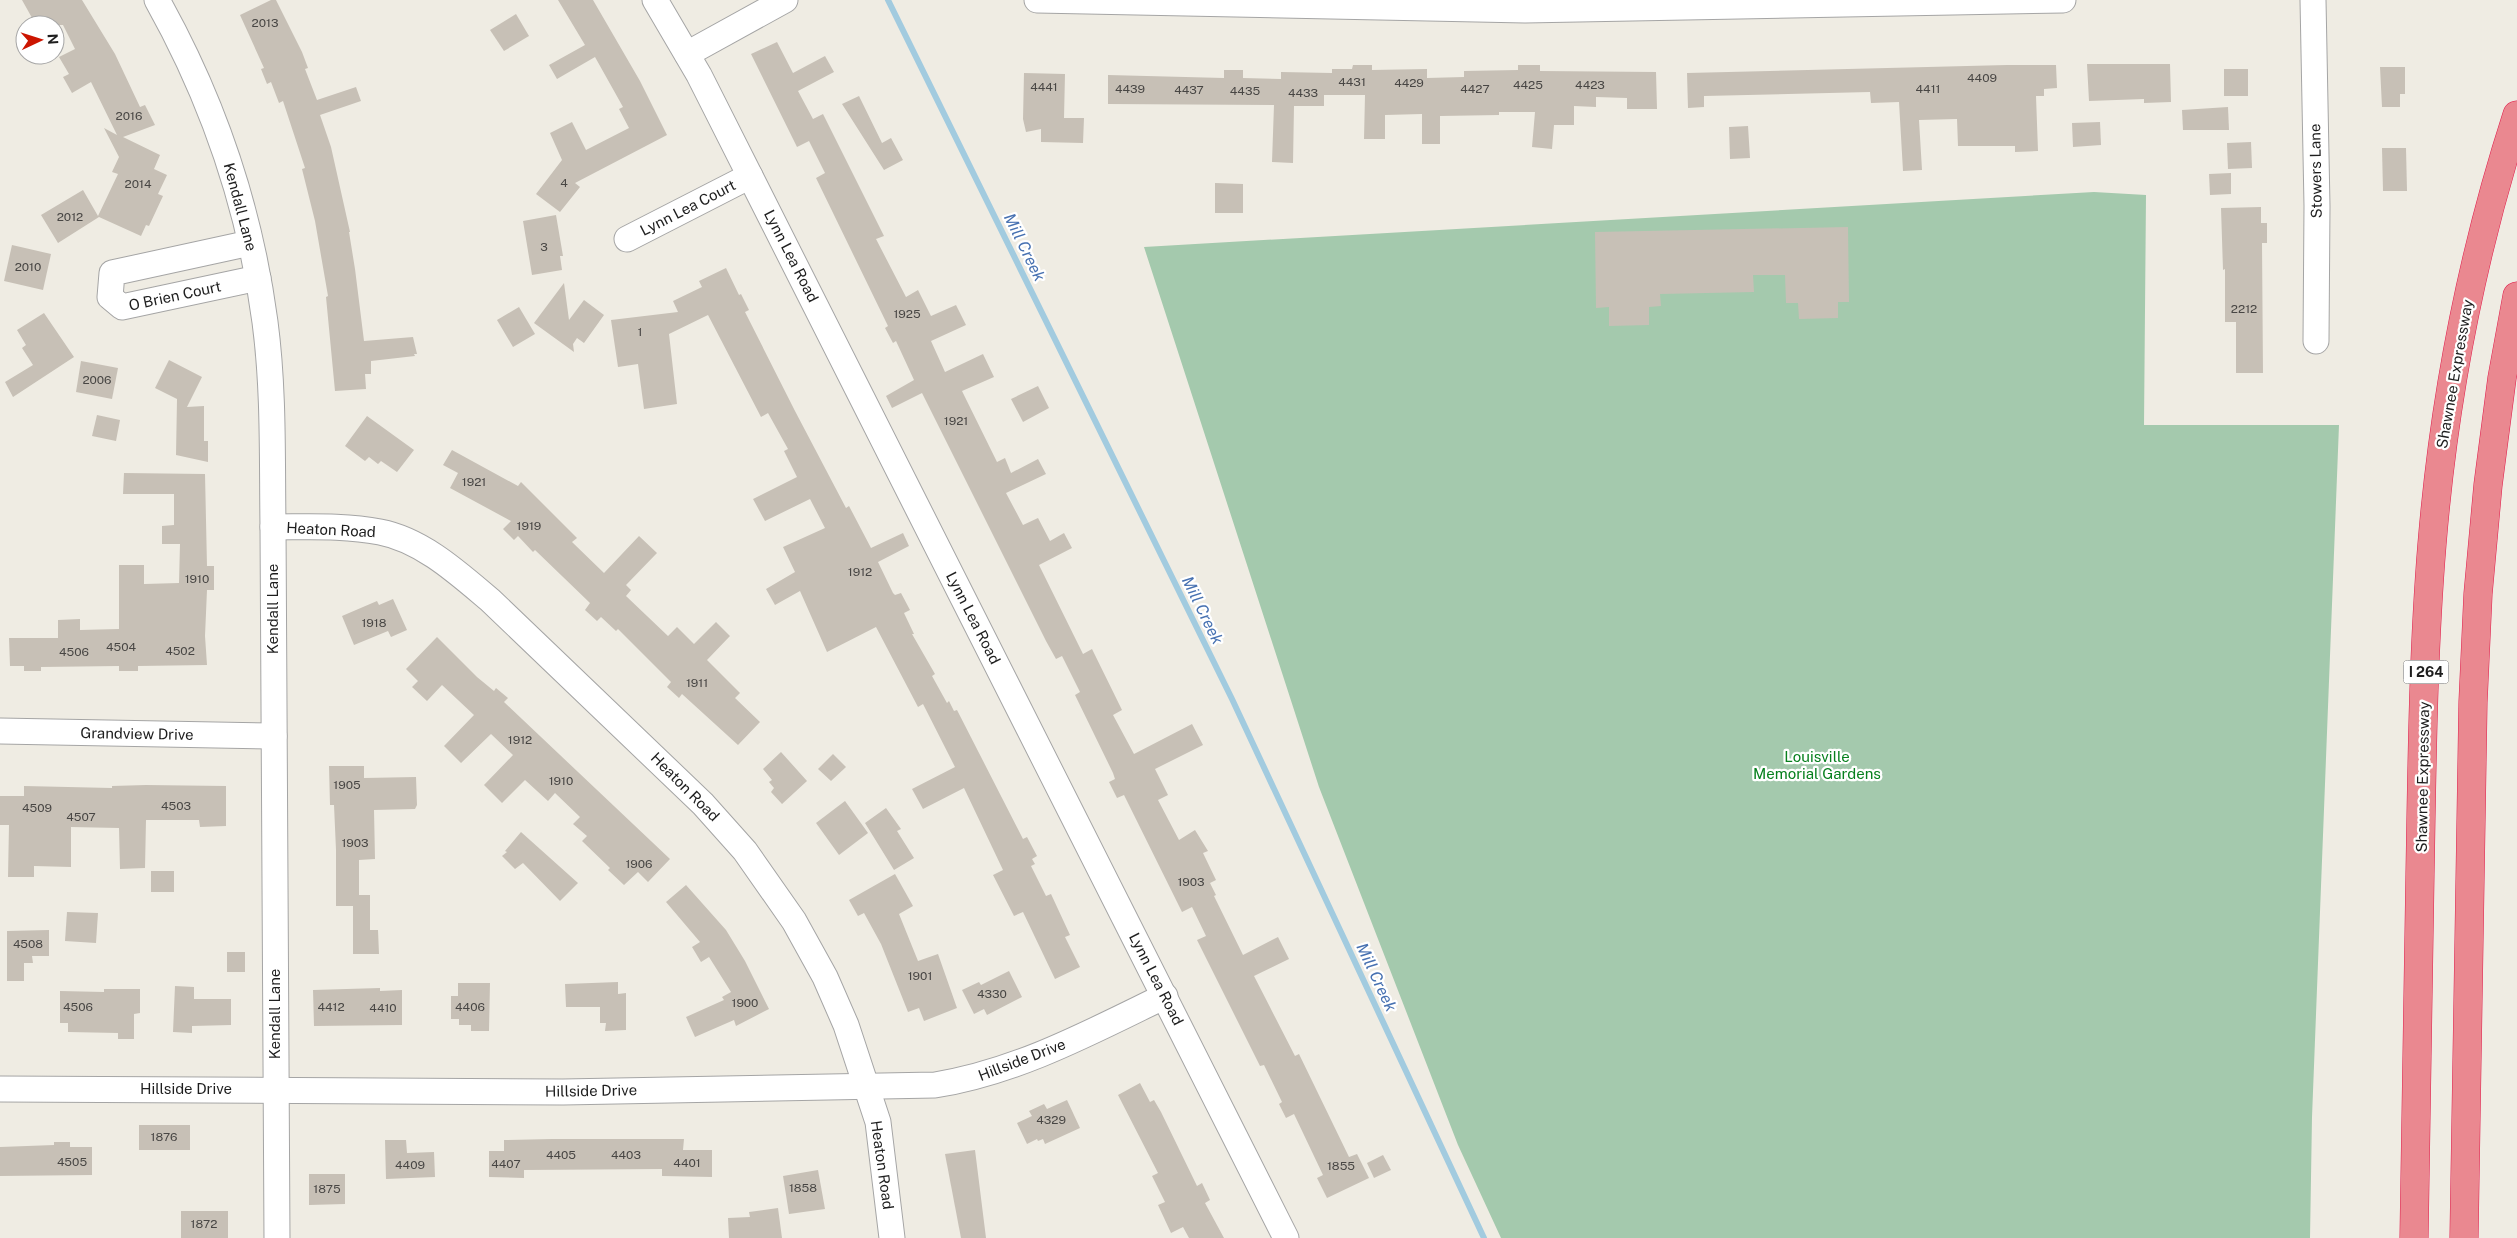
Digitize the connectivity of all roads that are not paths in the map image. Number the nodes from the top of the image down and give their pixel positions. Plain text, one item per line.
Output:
1 (157, 0) edge
2 (655, 0) edge
3 (785, 0) edge
4 (1037, 0) edge
5 (2063, 0) edge
6 (2313, 0) edge
7 (1875, 2) edge
8 (1272, 3) edge
9 (687, 54) junction
10 (2517, 115) edge
11 (750, 176) junction
12 (627, 239) dead end
13 (250, 242) junction
14 (258, 278) junction
15 (2517, 296) edge
16 (2316, 341) dead end
17 (273, 527) junction
18 (0, 731) edge
19 (274, 736) junction
20 (1165, 996) junction
21 (867, 1087) junction
22 (0, 1089) edge
23 (274, 1089) junction
24 (277, 1238) edge
25 (892, 1238) edge
26 (1286, 1238) edge
27 (2414, 1238) edge
28 (2464, 1238) edge

1 - 13 street, Kendall Lane
2 - 9 street, Lynn Lea Road
3 - 9 street
4 - 8 street
5 - 7 street
6 - 16 street, Stowers Lane
7 - 8 street
9 - 11 street, Lynn Lea Road
10 - 27 highway, Shawnee Expressway / I 264
11 - 12 street, Lynn Lea Court
11 - 20 street, Lynn Lea Road
13 - 14 street, Kendall Lane
13 - 14 street, O Brien Court
14 - 17 street, Kendall Lane
15 - 28 highway
17 - 19 street, Kendall Lane
17 - 21 street, Heaton Road
18 - 19 street, Grandview Drive
19 - 23 street, Kendall Lane
20 - 21 street, Hillside Drive
20 - 26 street, Lynn Lea Road
21 - 23 street, Hillside Drive
21 - 25 street, Heaton Road
22 - 23 street, Hillside Drive
23 - 24 street, Kendall Lane

